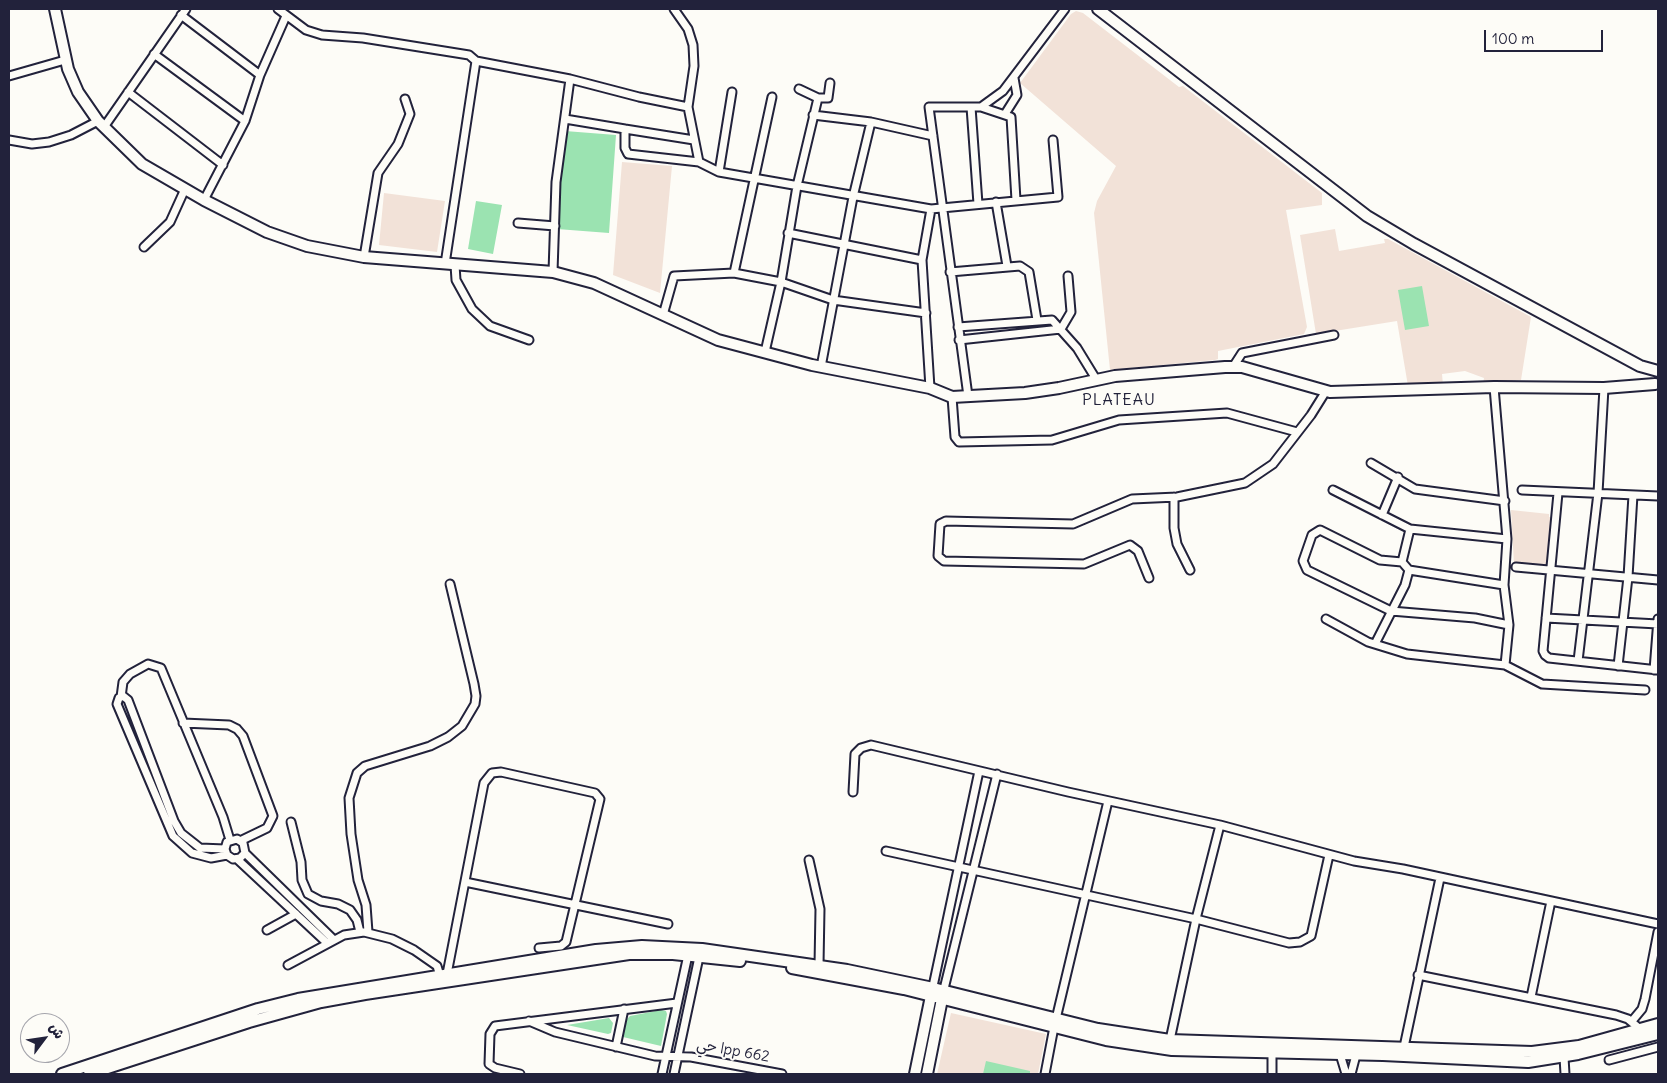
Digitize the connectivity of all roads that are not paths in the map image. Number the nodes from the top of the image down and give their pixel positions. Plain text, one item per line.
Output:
1 (55, 9) edge
2 (186, 9) edge
3 (278, 9) edge
4 (674, 9) edge
5 (1065, 9) edge
6 (1098, 9) edge
7 (181, 15) junction
8 (286, 16) junction
9 (154, 54) junction
10 (65, 60) junction
11 (476, 61) junction
12 (260, 75) junction
13 (9, 76) edge
14 (570, 78) junction
15 (1014, 78) junction
16 (830, 83) dead end
17 (799, 89) dead end
18 (128, 92) junction
19 (732, 92) dead end
20 (772, 96) dead end
21 (818, 98) junction
22 (404, 99) dead end
23 (688, 107) junction
24 (972, 107) junction
25 (981, 107) junction
26 (1005, 114) junction
27 (813, 115) junction
28 (565, 118) junction
29 (245, 121) junction
30 (870, 122) junction
31 (101, 124) junction
32 (625, 129) junction
33 (933, 136) junction
34 (9, 140) edge
35 (694, 140) junction
36 (1053, 140) dead end
37 (699, 162) junction
38 (223, 166) junction
39 (719, 172) junction
40 (754, 179) junction
41 (797, 186) junction
42 (185, 189) junction
43 (853, 197) junction
44 (204, 200) junction
45 (1016, 200) junction
46 (996, 202) junction
47 (978, 204) junction
48 (941, 208) junction
49 (931, 209) junction
50 (518, 223) dead end
51 (555, 226) junction
52 (788, 233) junction
53 (844, 245) junction
54 (144, 247) dead end
55 (364, 257) junction
56 (922, 260) junction
57 (450, 265) junction
58 (1007, 266) junction
59 (552, 272) junction
60 (950, 272) junction
61 (734, 273) junction
62 (1068, 276) dead end
63 (781, 282) junction
64 (834, 300) junction
65 (926, 313) junction
66 (663, 315) junction
67 (1036, 320) junction
68 (958, 327) junction
69 (1061, 329) junction
70 (1334, 335) dead end
71 (529, 340) dead end
72 (959, 340) junction
73 (765, 352) junction
74 (820, 367) junction
75 (1232, 367) junction
76 (1096, 380) junction
77 (1657, 381) edge
78 (1494, 387) junction
79 (930, 388) junction
80 (1604, 388) junction
81 (1326, 391) junction
82 (968, 396) junction
83 (952, 397) junction
84 (1297, 432) junction
85 (1371, 463) dead end
86 (1398, 477) junction
87 (1333, 490) dead end
88 (1522, 490) dead end
89 (1558, 492) junction
90 (1598, 493) junction
91 (1633, 495) junction
92 (1658, 496) edge
93 (1174, 497) junction
94 (1505, 501) junction
95 (1382, 515) junction
96 (1410, 529) junction
97 (1507, 539) junction
98 (1402, 562) junction
99 (1516, 567) dead end
100 (1190, 570) dead end
101 (1409, 570) junction
102 (1551, 571) junction
103 (1589, 574) junction
104 (1628, 577) junction
105 (1149, 578) dead end
106 (1658, 580) edge
107 (450, 584) dead end
108 (1504, 585) junction
109 (1391, 611) junction
110 (1546, 618) junction
111 (1326, 619) dead end
112 (1658, 619) edge
113 (1584, 620) junction
114 (1623, 624) junction
115 (1658, 624) edge
116 (1508, 625) junction
117 (1375, 644) junction
118 (1578, 661) junction
119 (1505, 665) junction
120 (1618, 666) junction
121 (1656, 670) edge
122 (1645, 690) dead end
123 (120, 697) junction
124 (182, 723) junction
125 (979, 771) junction
126 (997, 774) junction
127 (853, 792) dead end
128 (1108, 801) junction
129 (172, 816) junction
130 (164, 820) junction
131 (291, 822) dead end
132 (1220, 825) junction
133 (230, 840) junction
134 (240, 840) junction
135 (226, 852) junction
136 (886, 852) dead end
137 (244, 853) junction
138 (1329, 855) junction
139 (237, 859) junction
140 (809, 860) dead end
141 (958, 868) junction
142 (973, 871) junction
143 (1440, 878) junction
144 (465, 882) junction
145 (280, 888) junction
146 (274, 894) junction
147 (1087, 896) junction
148 (1551, 901) junction
149 (575, 905) junction
150 (296, 914) junction
151 (1196, 919) junction
152 (668, 924) dead end
153 (1658, 924) edge
154 (267, 930) dead end
155 (360, 932) junction
156 (368, 932) junction
157 (1658, 932) edge
158 (330, 941) junction
159 (539, 948) dead end
160 (688, 955) junction
161 (699, 957) junction
162 (288, 965) dead end
163 (819, 965) junction
164 (1418, 974) junction
165 (443, 975) junction
166 (932, 992) junction
167 (943, 994) junction
168 (1531, 997) junction
169 (677, 1003) junction
170 (624, 1009) junction
171 (528, 1021) junction
172 (1055, 1023) junction
173 (1658, 1024) edge
174 (1636, 1025) junction
175 (1658, 1034) edge
176 (1170, 1040) junction
177 (616, 1047) junction
178 (1404, 1047) junction
179 (1658, 1047) edge
180 (1339, 1050) junction
181 (1357, 1050) junction
182 (1272, 1053) junction
183 (666, 1056) junction
184 (679, 1057) junction
185 (1564, 1057) junction
186 (1609, 1060) dead end
187 (752, 1071) edge
188 (62, 1074) edge
189 (89, 1074) edge
190 (520, 1074) edge
191 (662, 1074) edge
192 (674, 1074) edge
193 (782, 1074) edge
194 (915, 1074) edge
195 (927, 1074) edge
196 (1045, 1074) edge
197 (1272, 1074) edge
198 (1346, 1074) edge
199 (1350, 1074) edge
200 (1565, 1074) edge

1 - 10 main road
2 - 7 street
3 - 8 street
4 - 23 street
5 - 15 street
6 - 77 main road
7 - 9 street
7 - 12 street
8 - 11 street
8 - 12 street
9 - 18 street
9 - 29 street
10 - 13 street
10 - 31 main road
11 - 14 street
11 - 57 street
12 - 29 street
14 - 23 street
14 - 28 street
15 - 25 street
15 - 26 street
16 - 21 street
17 - 21 street
18 - 31 street
18 - 38 street
19 - 39 street
20 - 40 street
21 - 27 street
22 - 55 street
23 - 35 street
24 - 25 street
24 - 33 street
24 - 47 street
25 - 26 street
26 - 45 street
27 - 30 street
27 - 41 street
28 - 32 street
28 - 51 street
29 - 38 street
30 - 33 street
30 - 43 street
31 - 34 street
31 - 42 main road
32 - 35 street
32 - 37 street
33 - 48 street
35 - 37 street
36 - 45 street
37 - 39 street
38 - 44 street
39 - 40 street
40 - 41 street
40 - 61 street
41 - 43 street
41 - 52 street
42 - 44 main road
42 - 54 street
43 - 49 street
43 - 53 street
44 - 55 main road
45 - 46 street
46 - 47 street
46 - 58 street
47 - 48 street
48 - 49 street
48 - 60 street
49 - 56 street
50 - 51 street
51 - 59 street
52 - 53 street
52 - 63 street
53 - 56 street
53 - 64 street
55 - 57 main road
56 - 65 street
57 - 59 main road
57 - 71 street
58 - 60 street
58 - 67 street
59 - 66 main road
60 - 68 street
61 - 63 street
61 - 66 street
62 - 69 street
63 - 64 street
63 - 73 street
64 - 65 street
64 - 74 street
65 - 79 street
66 - 73 main road
67 - 68 street
67 - 69 street
68 - 72 street
69 - 72 street
69 - 76 street
70 - 75 street
72 - 82 street
73 - 74 main road
74 - 79 main road
75 - 76 main road
75 - 81 main road
76 - 82 main road
77 - 80 main road
78 - 80 main road
78 - 81 main road
78 - 94 street
79 - 83 main road
80 - 90 street
81 - 84 street
82 - 83 main road
83 - 84 street
84 - 93 street
85 - 86 street
86 - 94 street
86 - 95 street
87 - 95 street
88 - 89 street
89 - 90 street
89 - 102 street
90 - 91 street
90 - 103 street
91 - 92 street
91 - 104 street
93 - 100 street
93 - 105 street
94 - 97 street
95 - 96 street
96 - 97 street
96 - 98 street
97 - 108 street
98 - 101 street
98 - 109 street
99 - 102 street
101 - 108 street
101 - 109 street
102 - 103 street
102 - 110 street
103 - 104 street
103 - 113 street
104 - 106 street
104 - 114 street
107 - 156 street
108 - 116 street
109 - 116 street
109 - 117 street
110 - 113 street
110 - 118 street
111 - 117 street
112 - 115 street
113 - 114 street
113 - 118 street
114 - 115 street
114 - 120 street
115 - 121 street
116 - 119 street
117 - 119 street
118 - 120 street
119 - 122 street
120 - 121 street
123 - 124 street
123 - 129 street
123 - 130 street
124 - 133 street
124 - 134 street
125 - 126 street
125 - 127 street
125 - 141 street
126 - 128 street
126 - 142 street
128 - 132 street
128 - 147 street
129 - 130 street
129 - 135 street
130 - 135 street
131 - 155 street
132 - 138 street
132 - 151 street
133 - 134 street
133 - 135 street
134 - 137 street
135 - 139 street
136 - 141 street
137 - 139 street
137 - 145 street
138 - 143 street
138 - 151 street
139 - 146 street
140 - 163 street
141 - 142 street
141 - 166 street
142 - 147 street
142 - 167 street
143 - 148 street
143 - 164 street
144 - 149 street
144 - 149 street
144 - 165 street
145 - 146 street
145 - 158 street
146 - 150 street
147 - 151 street
147 - 172 street
148 - 153 street
148 - 168 street
149 - 152 street
149 - 159 street
150 - 154 street
150 - 158 street
151 - 176 street
155 - 156 street
155 - 158 street
156 - 165 street
157 - 174 street
158 - 162 street
160 - 161 main road
160 - 169 street
160 - 189 main road
161 - 166 main road
161 - 184 street
163 - 165 main road
163 - 166 main road
164 - 168 street
164 - 178 street
165 - 188 main road
166 - 167 main road
166 - 194 main road
167 - 172 main road
167 - 195 main road
168 - 174 street
169 - 170 street
169 - 183 street
170 - 171 street
170 - 177 street
171 - 177 street, حي lpp 662
171 - 190 street
172 - 176 main road
172 - 182 main road
172 - 196 street
173 - 174 main road
174 - 178 main road
175 - 185 main road
176 - 180 main road
177 - 183 street, حي lpp 662
178 - 181 main road
179 - 186 street
180 - 181 main road
180 - 182 main road
180 - 198 street
181 - 185 main road
181 - 199 street
182 - 197 street
183 - 184 street, حي lpp 662
183 - 191 street
184 - 187 street, حي lpp 662
184 - 192 street
185 - 200 street
187 - 193 street, حي lpp 662

